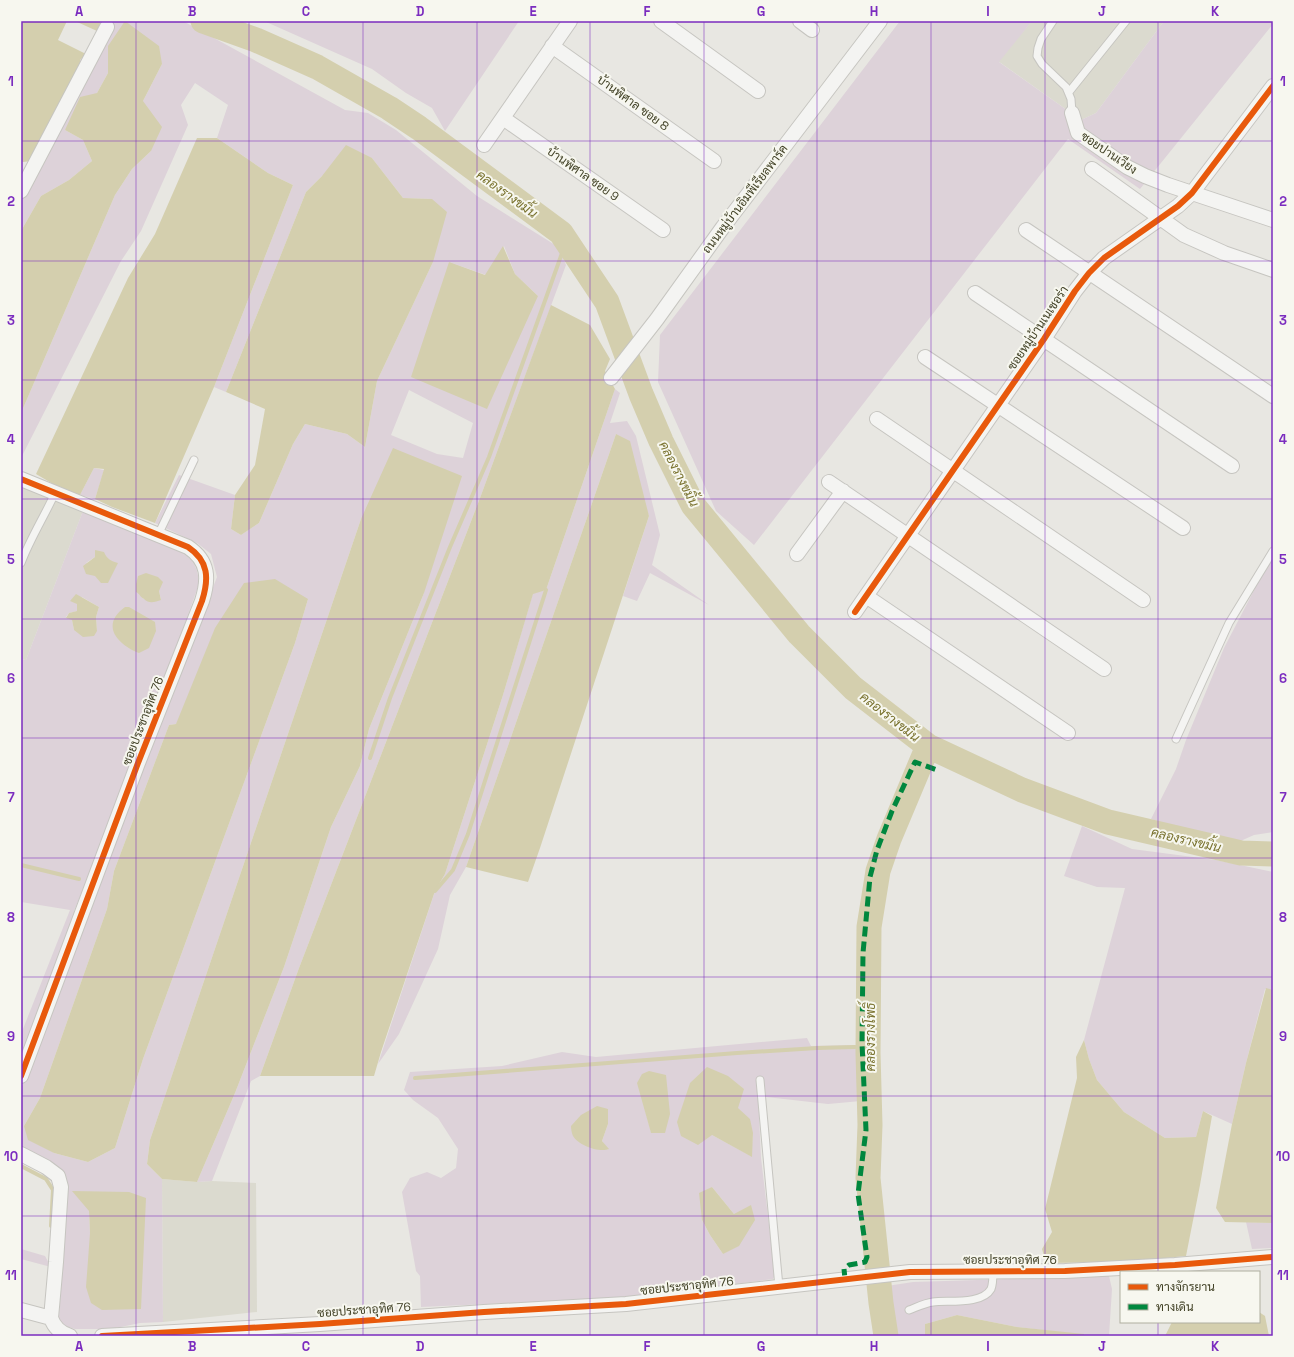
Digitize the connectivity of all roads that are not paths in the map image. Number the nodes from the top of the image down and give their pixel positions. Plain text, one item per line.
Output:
1 (570, 21) edge
2 (661, 21) edge
3 (800, 21) edge
4 (880, 21) edge
5 (1053, 21) edge
6 (1126, 21) edge
7 (107, 27) dead end
8 (812, 30) dead end
9 (552, 46) junction
10 (758, 91) dead end
11 (1069, 92) junction
12 (1271, 93) edge
13 (1072, 114) joint
14 (503, 118) junction
15 (484, 145) dead end
16 (714, 161) dead end
17 (1092, 169) dead end
18 (21, 191) edge
19 (1192, 193) junction
20 (1161, 219) junction
21 (1273, 220) edge
22 (663, 230) dead end
23 (1026, 230) dead end
24 (1273, 270) edge
25 (1089, 273) junction
26 (976, 292) dead end
27 (1044, 338) junction
28 (925, 357) dead end
29 (611, 378) dead end
30 (1273, 396) edge
31 (998, 406) junction
32 (877, 418) dead end
33 (194, 460) dead end
34 (1232, 466) dead end
35 (952, 471) junction
36 (21, 479) edge
37 (829, 482) dead end
38 (843, 491) junction
39 (55, 493) junction
40 (1183, 528) dead end
41 (158, 535) junction
42 (909, 536) junction
43 (1273, 551) edge
44 (797, 554) dead end
45 (21, 563) edge
46 (866, 596) junction
47 (1143, 600) dead end
48 (855, 612) dead end
49 (1104, 669) dead end
50 (1068, 733) dead end
51 (1176, 738) dead end
52 (21, 1076) edge
53 (760, 1080) dead end
54 (21, 1154) edge
55 (1273, 1257) edge
56 (993, 1271) junction
57 (779, 1287) junction
58 (21, 1310) edge
59 (909, 1310) dead end
60 (58, 1330) edge
61 (102, 1336) edge

1 - 9 street
2 - 10 street
3 - 8 street
4 - 29 street, ถนนหมู่บ้านอิมพีเรียลพาร์ค
5 - 11 lane
6 - 11 lane
7 - 18 street
9 - 14 street
9 - 16 street, บ้านพิศาล ซอย 8
11 - 13 lane
12 - 19 street, ซอยหมู่บ้านเนเชอร่า
13 - 19 street, ซอยปานเวียง
14 - 15 street
14 - 22 street, บ้านพิศาล ซอย 9
17 - 20 street
19 - 20 street, ซอยหมู่บ้านเนเชอร่า
19 - 21 street, ซอยปานเวียง
20 - 24 street
20 - 25 street, ซอยหมู่บ้านเนเชอร่า
23 - 25 street
25 - 27 street, ซอยหมู่บ้านเนเชอร่า
25 - 30 street
26 - 27 street
27 - 31 street, ซอยหมู่บ้านเนเชอร่า
27 - 34 street
28 - 31 street
31 - 35 street, ซอยหมู่บ้านเนเชอร่า
31 - 40 street
32 - 35 street
33 - 41 lane
35 - 42 street, ซอยหมู่บ้านเนเชอร่า
35 - 47 street
36 - 39 street, ซอยประชาอุทิศ 76
37 - 38 street
38 - 42 street
38 - 44 street
39 - 41 street, ซอยประชาอุทิศ 76
39 - 45 lane
41 - 52 street, ซอยประชาอุทิศ 76
42 - 46 street, ซอยหมู่บ้านเนเชอร่า
42 - 49 street
43 - 51 lane
46 - 48 street, ซอยหมู่บ้านเนเชอร่า
46 - 50 street
53 - 57 lane
54 - 60 street
55 - 56 street, ซอยประชาอุทิศ 76
56 - 57 street, ซอยประชาอุทิศ 76
56 - 59 lane
57 - 61 street, ซอยประชาอุทิศ 76
58 - 60 street

